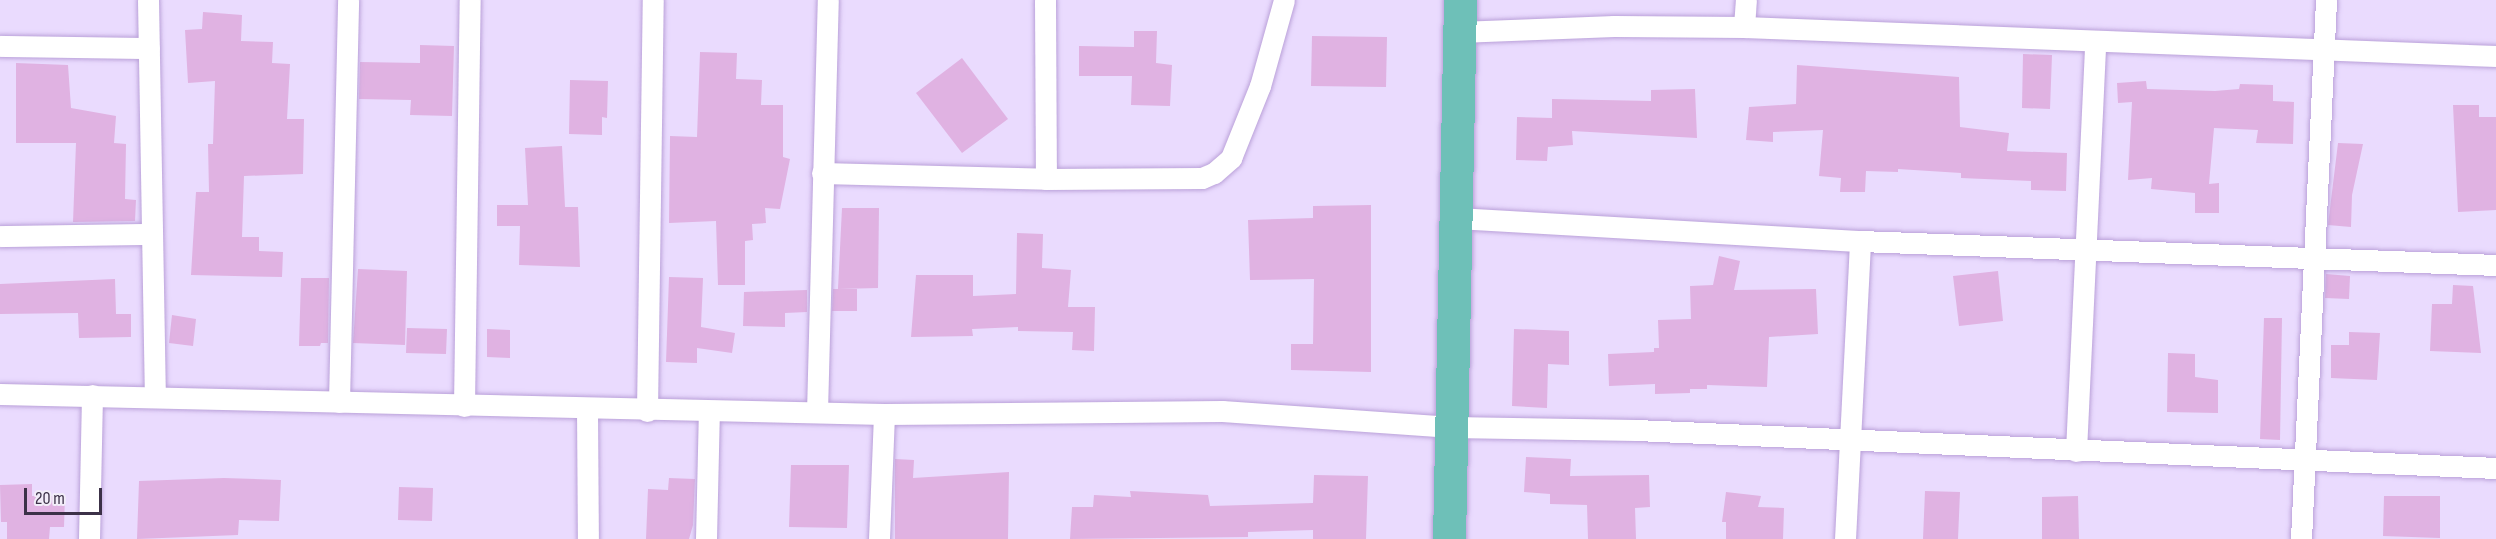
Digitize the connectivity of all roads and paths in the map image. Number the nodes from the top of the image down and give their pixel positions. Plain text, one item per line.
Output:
1 (148, 0) edge
2 (348, 0) edge
3 (470, 0) edge
4 (653, 0) edge
5 (828, 0) edge
6 (1045, 0) edge
7 (1284, 0) edge
8 (1460, 0) edge
9 (1746, 0) edge
10 (2326, 0) edge
11 (1744, 27) junction
12 (1459, 32) junction
13 (2095, 41) junction
14 (0, 46) edge
15 (149, 48) junction
16 (2324, 50) junction
17 (2496, 56) edge
18 (822, 172) junction
19 (1046, 178) junction
20 (1458, 218) junction
21 (150, 234) junction
22 (0, 236) edge
23 (1860, 241) junction
24 (2086, 249) junction
25 (2314, 258) junction
26 (2496, 266) edge
27 (0, 394) edge
28 (92, 394) junction
29 (155, 396) junction
30 (339, 402) junction
31 (464, 406) junction
32 (587, 408) junction
33 (647, 411) junction
34 (709, 411) junction
35 (818, 412) junction
36 (884, 414) junction
37 (1451, 427) junction
38 (1849, 442) junction
39 (2076, 451) junction
40 (2304, 461) junction
41 (2496, 468) edge
42 (89, 539) edge
43 (588, 539) edge
44 (706, 539) edge
45 (879, 539) edge
46 (1449, 539) edge
47 (1845, 539) edge
48 (2301, 539) edge

1 - 15 street
2 - 30 street
3 - 31 street
4 - 33 street
5 - 18 street
6 - 19 street
7 - 19 street
8 - 12 highway
9 - 11 street
10 - 16 street
11 - 12 street
11 - 13 street
12 - 20 highway
13 - 16 street
13 - 24 street
14 - 15 street
15 - 21 street
16 - 17 street
16 - 25 street
18 - 19 street
18 - 35 street
20 - 23 street
20 - 37 highway
21 - 22 street
21 - 29 street
23 - 24 street
23 - 38 street
24 - 25 street
24 - 39 street
25 - 26 street
25 - 40 street
27 - 28 street
28 - 29 street
28 - 42 street
29 - 30 street
30 - 31 street
31 - 32 street
32 - 33 street
32 - 43 street
33 - 34 street
34 - 35 street
34 - 44 street
35 - 36 street
36 - 37 street
36 - 45 street
37 - 38 street
37 - 46 highway
38 - 39 street
38 - 47 street
39 - 40 street
40 - 41 street
40 - 48 street

